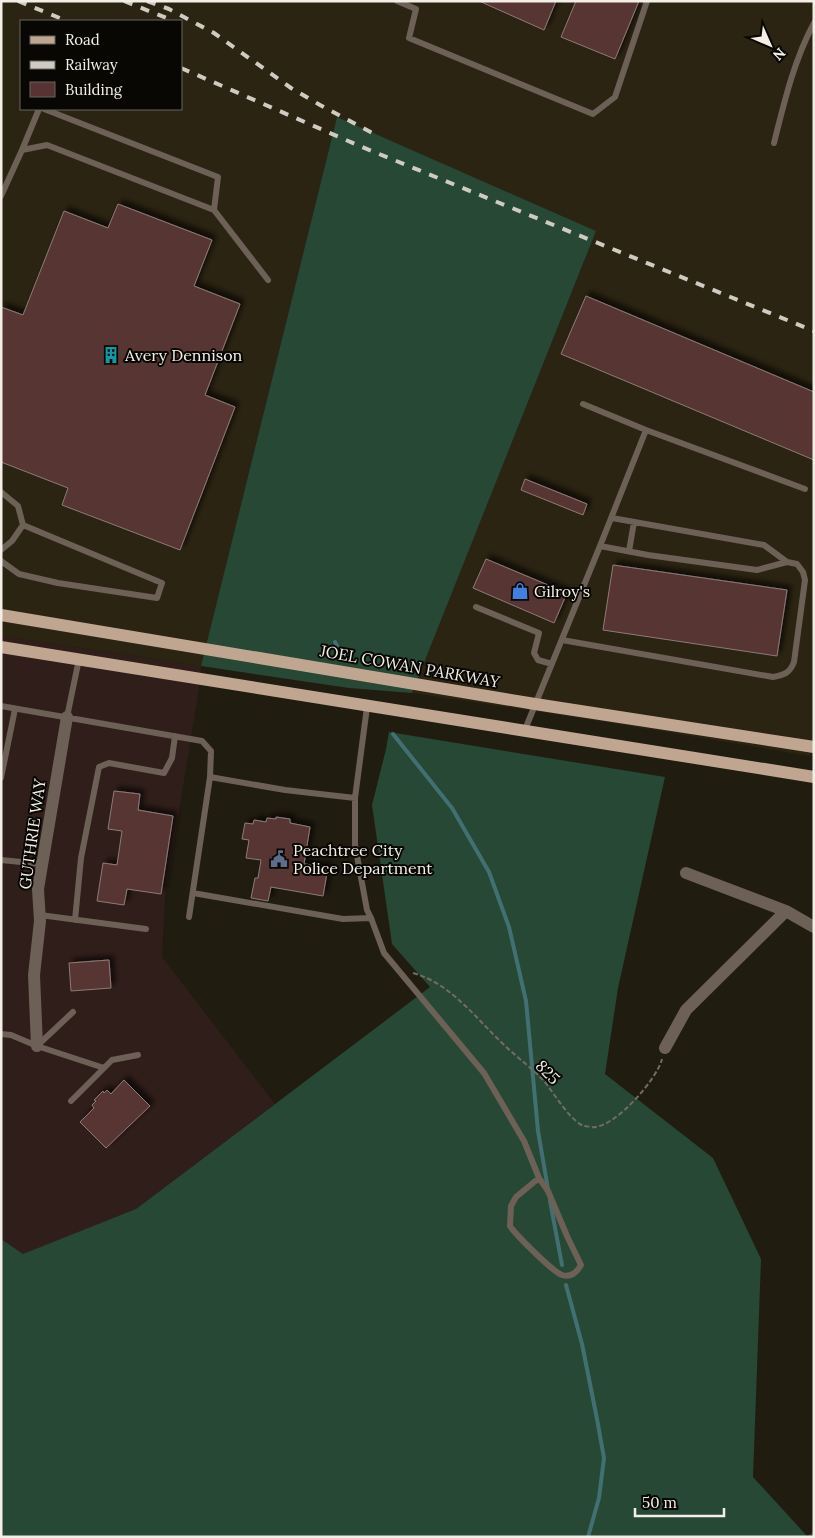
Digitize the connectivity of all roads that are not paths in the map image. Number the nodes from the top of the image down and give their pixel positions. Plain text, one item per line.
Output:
1 (397, 1) edge
2 (648, 1) edge
3 (814, 23) edge
4 (39, 110) edge
5 (47, 110) edge
6 (774, 143) dead end
7 (22, 150) junction
8 (1, 196) edge
9 (214, 210) junction
10 (268, 280) dead end
11 (584, 404) dead end
12 (646, 430) junction
13 (805, 488) dead end
14 (1, 492) edge
15 (612, 518) junction
16 (634, 522) junction
17 (23, 526) junction
18 (600, 546) junction
19 (1, 550) edge
20 (629, 551) junction
21 (1, 561) edge
22 (786, 562) junction
23 (476, 607) dead end
24 (1, 615) edge
25 (562, 640) junction
26 (1, 647) edge
27 (79, 659) junction
28 (552, 664) junction
29 (535, 704) junction
30 (1, 706) edge
31 (367, 707) junction
32 (15, 708) junction
33 (67, 717) junction
34 (524, 732) junction
35 (175, 736) junction
36 (4, 746) edge
37 (814, 747) edge
38 (210, 777) junction
39 (1, 778) edge
40 (814, 778) edge
41 (355, 798) junction
42 (1, 860) edge
43 (41, 864) junction
44 (686, 873) dead end
45 (193, 893) junction
46 (786, 911) junction
47 (40, 915) junction
48 (189, 917) dead end
49 (371, 918) junction
50 (75, 920) junction
51 (814, 927) edge
52 (146, 929) dead end
53 (72, 1012) dead end
54 (1, 1034) edge
55 (37, 1046) junction
56 (665, 1048) road end
57 (138, 1055) dead end
58 (104, 1068) junction
59 (71, 1101) dead end
60 (539, 1178) junction

1 - 2 lane
3 - 6 lane
4 - 7 lane
5 - 9 lane
7 - 8 lane
7 - 9 lane
9 - 10 lane
11 - 12 lane
12 - 13 lane
12 - 15 lane
14 - 17 lane
15 - 16 lane
15 - 18 lane
16 - 20 lane
16 - 22 lane
17 - 19 lane
17 - 21 lane
18 - 20 lane
18 - 25 lane
20 - 22 lane
22 - 25 lane
23 - 28 lane
24 - 29 main road, JOEL COWAN PARKWAY
25 - 28 lane
26 - 27 main road
27 - 31 main road
27 - 33 lane, GUTHRIE WAY
28 - 29 lane
29 - 34 lane
29 - 37 main road, JOEL COWAN PARKWAY
30 - 32 lane
31 - 34 main road
31 - 41 lane
32 - 33 lane
32 - 36 lane
33 - 35 lane
33 - 43 street, GUTHRIE WAY
34 - 40 main road
35 - 38 lane
35 - 50 lane
36 - 39 lane
38 - 41 lane
38 - 45 lane
41 - 49 lane
42 - 43 lane
43 - 47 street, GUTHRIE WAY
44 - 46 street
45 - 48 lane
45 - 49 lane
46 - 51 street
46 - 56 street
47 - 50 lane
47 - 55 street, GUTHRIE WAY
49 - 60 lane
50 - 52 lane
53 - 55 lane
54 - 55 lane
55 - 58 lane
57 - 58 lane
58 - 59 lane
60 - 60 lane

